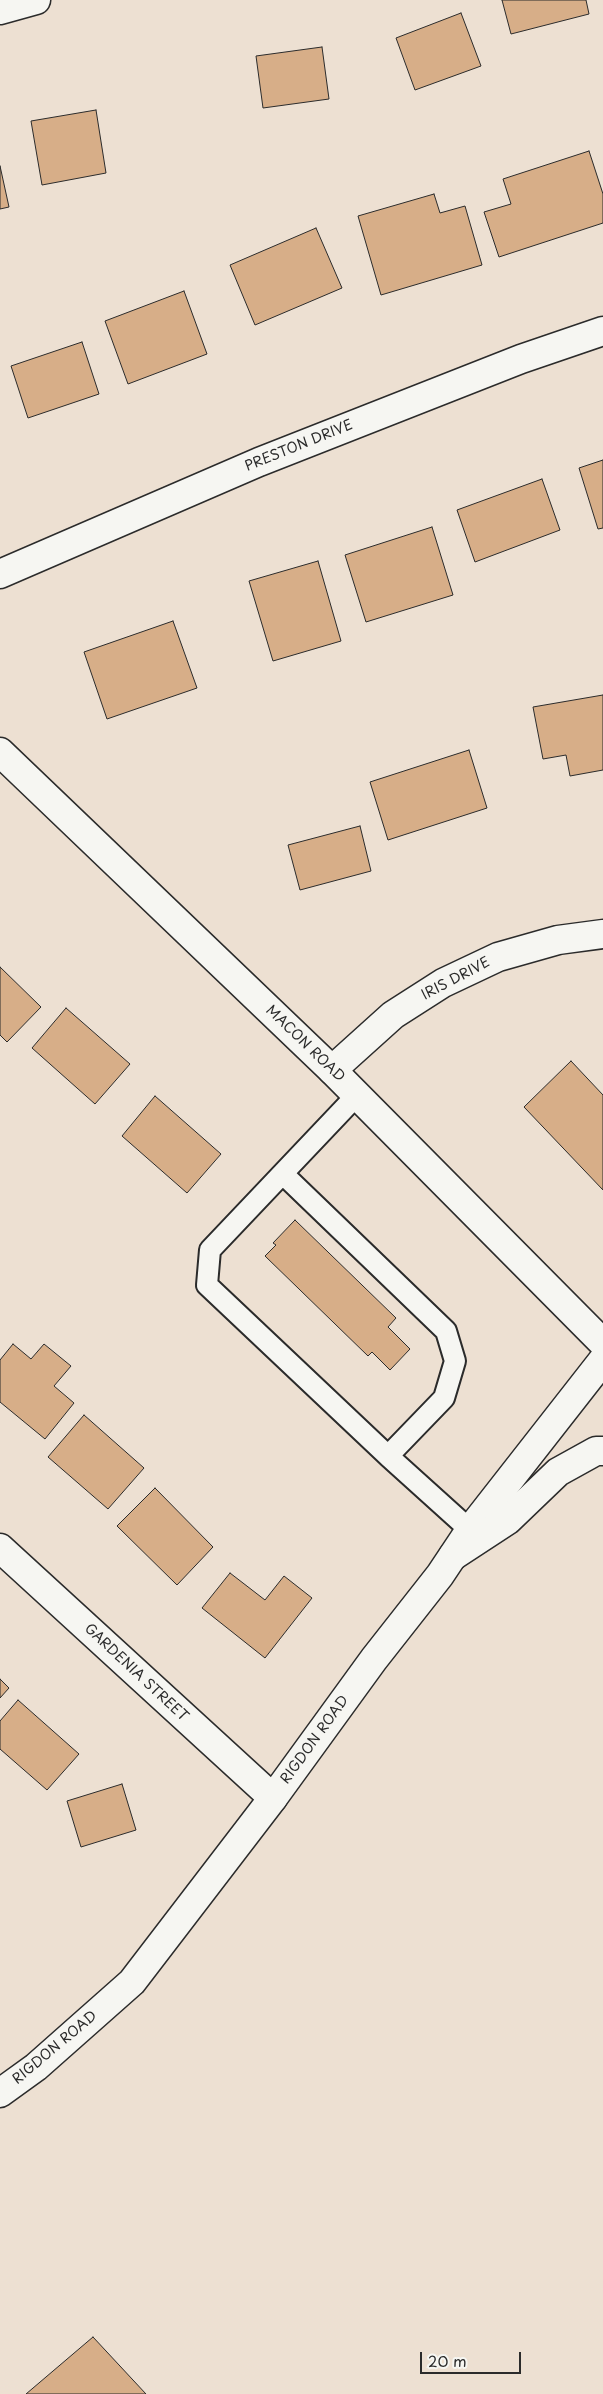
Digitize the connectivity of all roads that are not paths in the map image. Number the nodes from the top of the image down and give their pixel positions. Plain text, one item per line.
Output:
1 (36, 0) edge
2 (0, 10) edge
3 (603, 331) edge
4 (0, 574) edge
5 (0, 752) edge
6 (603, 934) edge
7 (332, 1070) junction
8 (357, 1095) junction
9 (283, 1174) junction
10 (603, 1343) edge
11 (603, 1360) edge
12 (603, 1450) edge
13 (388, 1456) junction
14 (470, 1530) junction
15 (0, 1548) edge
16 (453, 1556) junction
17 (273, 1798) junction
18 (0, 2093) edge

1 - 2 street
3 - 4 street, PRESTON DRIVE
5 - 7 street, MACON ROAD
6 - 7 street, IRIS DRIVE
7 - 8 street, MACON ROAD
8 - 9 lane
8 - 10 street, MACON ROAD
9 - 13 lane
9 - 13 lane
11 - 14 street, RIGDON ROAD
12 - 16 street
13 - 14 lane
14 - 16 street, RIGDON ROAD
15 - 17 street, GARDENIA STREET
16 - 17 street, RIGDON ROAD
17 - 18 street, RIGDON ROAD

